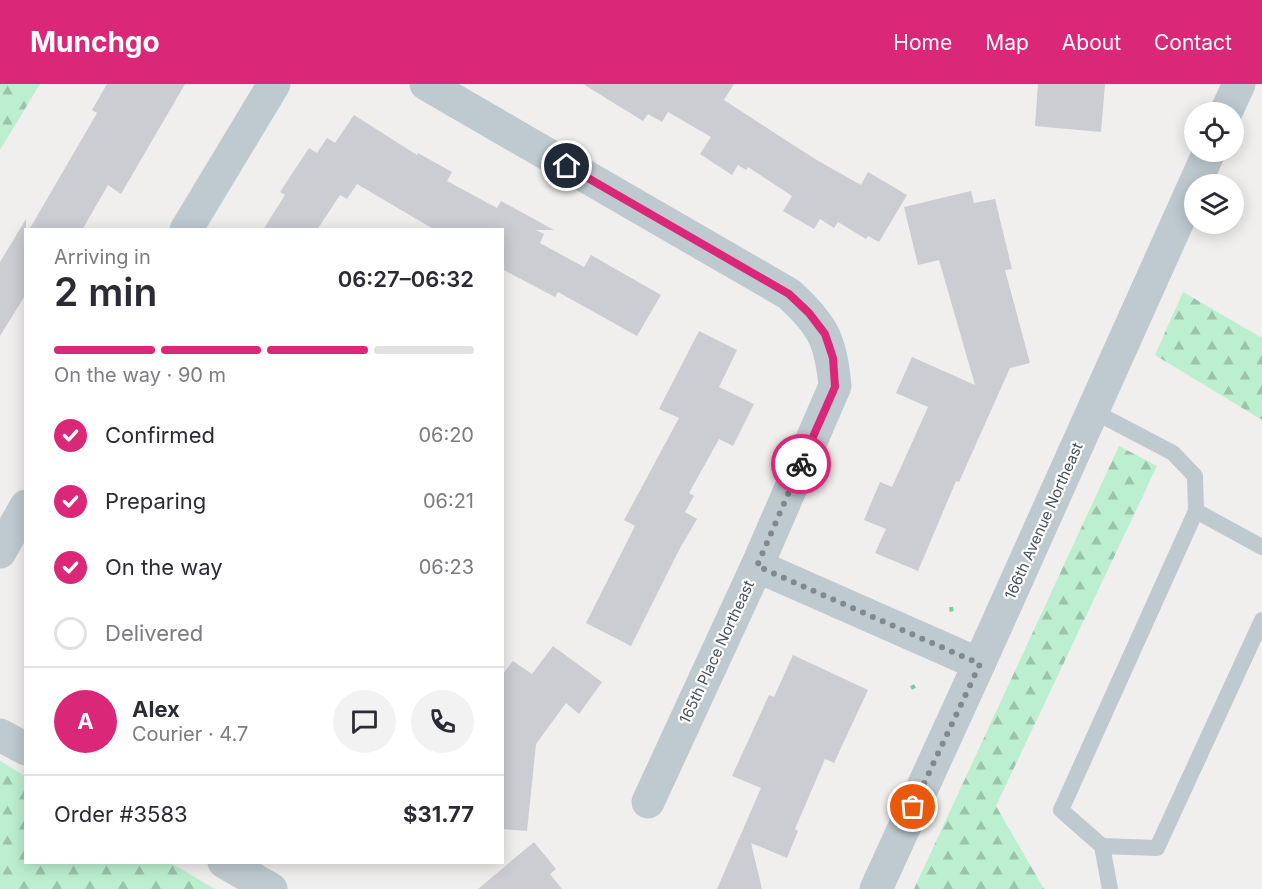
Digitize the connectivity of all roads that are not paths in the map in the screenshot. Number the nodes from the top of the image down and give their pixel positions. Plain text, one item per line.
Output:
1 (274, 84) edge
2 (426, 84) edge
3 (1239, 84) edge
4 (1231, 102) edge
5 (1205, 162) edge
6 (187, 228) edge
7 (1093, 411) junction
8 (24, 510) edge
9 (1196, 511) junction
10 (1262, 547) edge
11 (0, 552) edge
12 (757, 566) junction
13 (1262, 620) edge
14 (980, 664) junction
15 (0, 735) edge
16 (24, 748) edge
17 (648, 802) dead end
18 (1102, 846) junction
19 (227, 864) edge
20 (271, 889) edge
21 (876, 889) edge
22 (1110, 889) edge

1 - 6 street
2 - 12 street, 165th Place Northeast
3 - 4 street
5 - 7 street, 166th Avenue Northeast
7 - 9 lane
7 - 14 street, 166th Avenue Northeast
8 - 11 street
9 - 10 lane
9 - 18 lane
12 - 14 street
12 - 17 street, 165th Place Northeast
13 - 18 lane
14 - 21 street, 166th Avenue Northeast
15 - 16 street
18 - 22 lane
19 - 20 street

